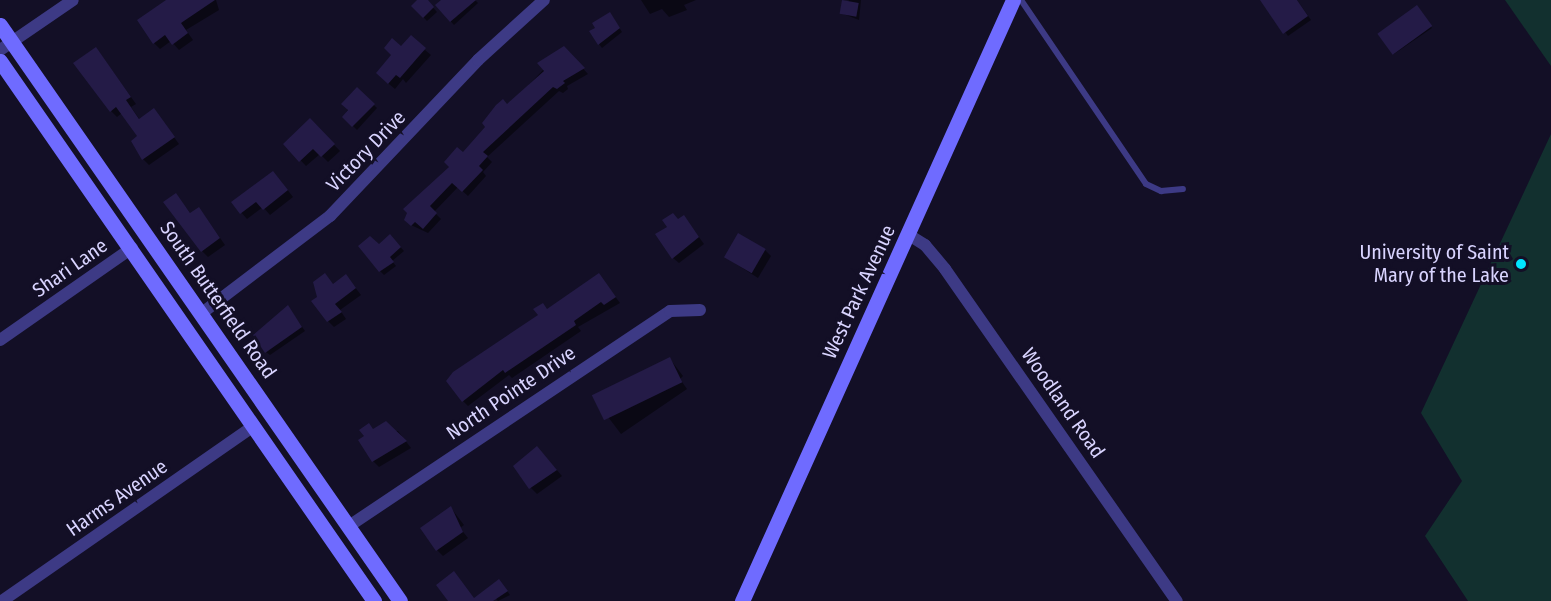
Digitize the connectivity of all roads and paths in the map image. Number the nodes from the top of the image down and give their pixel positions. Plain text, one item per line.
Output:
1 (74, 0) edge
2 (544, 0) edge
3 (1013, 0) edge
4 (1022, 0) edge
5 (0, 25) edge
6 (6, 46) edge
7 (0, 61) edge
8 (1183, 189) dead end
9 (909, 235) junction
10 (132, 248) junction
11 (700, 310) dead end
12 (202, 313) junction
13 (0, 340) edge
14 (254, 426) junction
15 (349, 526) junction
16 (2, 601) edge
17 (374, 601) edge
18 (400, 601) edge
19 (742, 601) edge
20 (1177, 601) edge

1 - 6 street
2 - 12 street, Victory Drive
3 - 9 main road, West Park Avenue
4 - 8 lane
5 - 6 main road, South Butterfield Road
6 - 12 main road, South Butterfield Road
7 - 10 main road, South Butterfield Road
9 - 19 main road, West Park Avenue
9 - 20 street, Woodland Road
10 - 13 street, Shari Lane
10 - 14 main road, South Butterfield Road
11 - 15 street, North Pointe Drive
12 - 15 main road, South Butterfield Road
14 - 16 street, Harms Avenue
14 - 17 main road, South Butterfield Road
15 - 18 main road, South Butterfield Road

